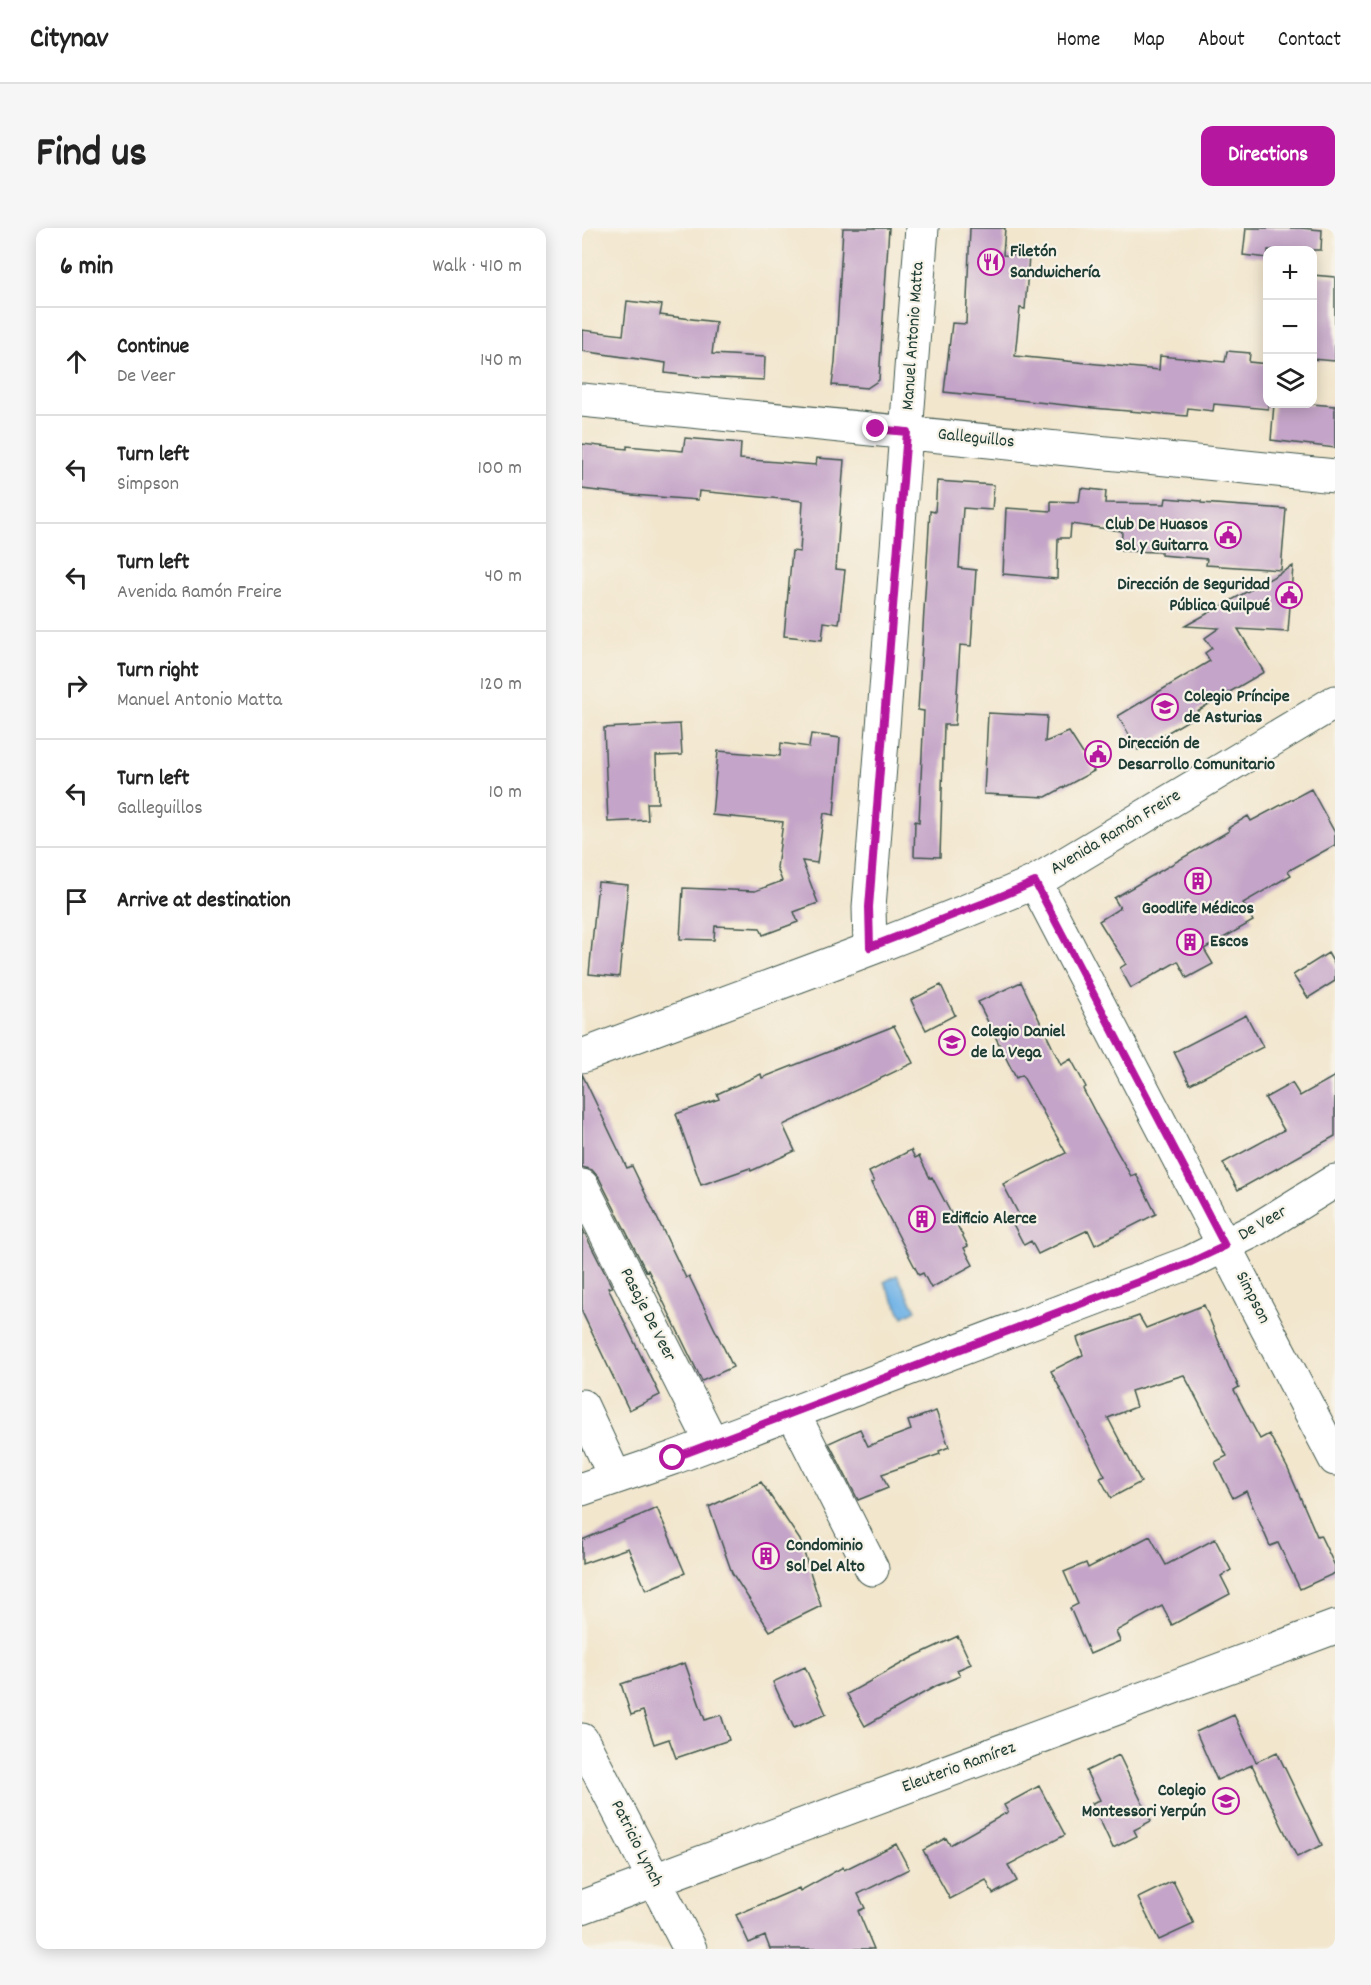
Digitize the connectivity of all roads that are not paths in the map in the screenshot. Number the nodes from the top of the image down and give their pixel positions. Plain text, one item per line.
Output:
1 (922, 228) edge
2 (582, 400) edge
3 (907, 432) junction
4 (1335, 476) edge
5 (1335, 702) edge
6 (1035, 882) junction
7 (870, 947) junction
8 (582, 1056) edge
9 (1335, 1181) edge
10 (582, 1186) edge
11 (1225, 1246) junction
12 (582, 1406) edge
13 (794, 1413) junction
14 (712, 1443) junction
15 (1335, 1459) edge
16 (615, 1477) junction
17 (582, 1489) edge
18 (872, 1569) dead end
19 (1335, 1628) edge
20 (582, 1740) edge
21 (655, 1880) junction
22 (582, 1907) edge
23 (690, 1949) edge

1 - 3 street, Manuel Antonio Matta
2 - 3 street, Galleguillos
3 - 4 street, Galleguillos
3 - 7 street, Manuel Antonio Matta
5 - 6 street, Avenida Ramón Freire
6 - 7 street, Avenida Ramón Freire
6 - 11 street, Simpson
7 - 8 street, Avenida Ramón Freire
9 - 11 street, De Veer
10 - 14 street, Pasaje De Veer
11 - 13 street, De Veer
11 - 15 street, Simpson
12 - 16 street
13 - 14 street, De Veer
13 - 18 street
14 - 16 street, De Veer
16 - 17 street, De Veer
19 - 21 street, Eleuterio Ramírez
20 - 21 street, Patricio Lynch
21 - 22 street, Eleuterio Ramírez
21 - 23 street, Patricio Lynch

